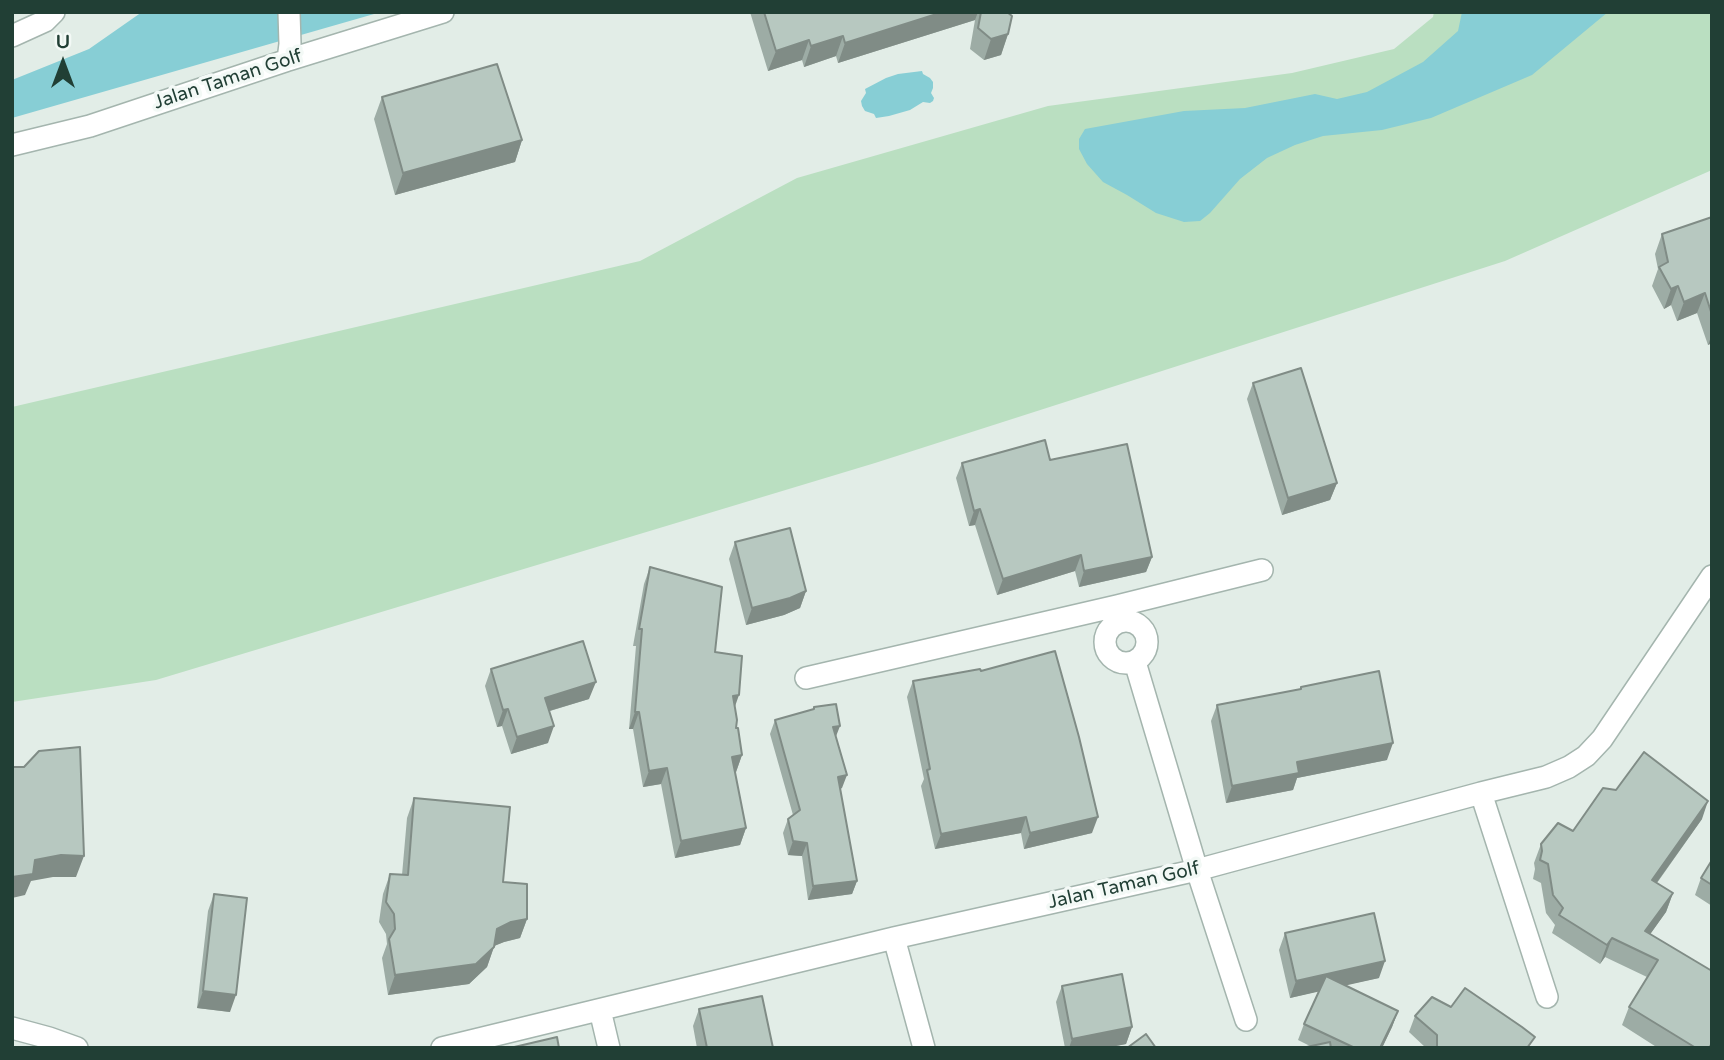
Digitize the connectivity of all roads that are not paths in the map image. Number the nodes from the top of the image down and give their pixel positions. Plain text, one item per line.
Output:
1 (54, 12) edge
2 (289, 12) edge
3 (443, 12) edge
4 (12, 36) edge
5 (289, 52) junction
6 (12, 145) edge
7 (1262, 570) dead end
8 (1712, 576) edge
9 (1119, 614) junction
10 (1135, 662) junction
11 (806, 678) dead end
12 (1481, 793) junction
13 (1197, 870) junction
14 (894, 938) junction
15 (1547, 997) dead end
16 (600, 1010) junction
17 (1246, 1020) dead end
18 (12, 1028) edge
19 (77, 1048) edge
20 (442, 1048) edge
21 (609, 1048) edge
22 (925, 1048) edge

1 - 4 street
2 - 5 street
3 - 5 street, Jalan Taman Golf
5 - 6 street, Jalan Taman Golf
7 - 9 street
8 - 12 street, Jalan Taman Golf
9 - 10 street
9 - 10 street
9 - 11 street
10 - 13 street
12 - 13 street, Jalan Taman Golf
12 - 15 street
13 - 14 street, Jalan Taman Golf
13 - 17 street
14 - 16 street, Jalan Taman Golf
14 - 22 street
16 - 20 street, Jalan Taman Golf
16 - 21 street
18 - 19 street

